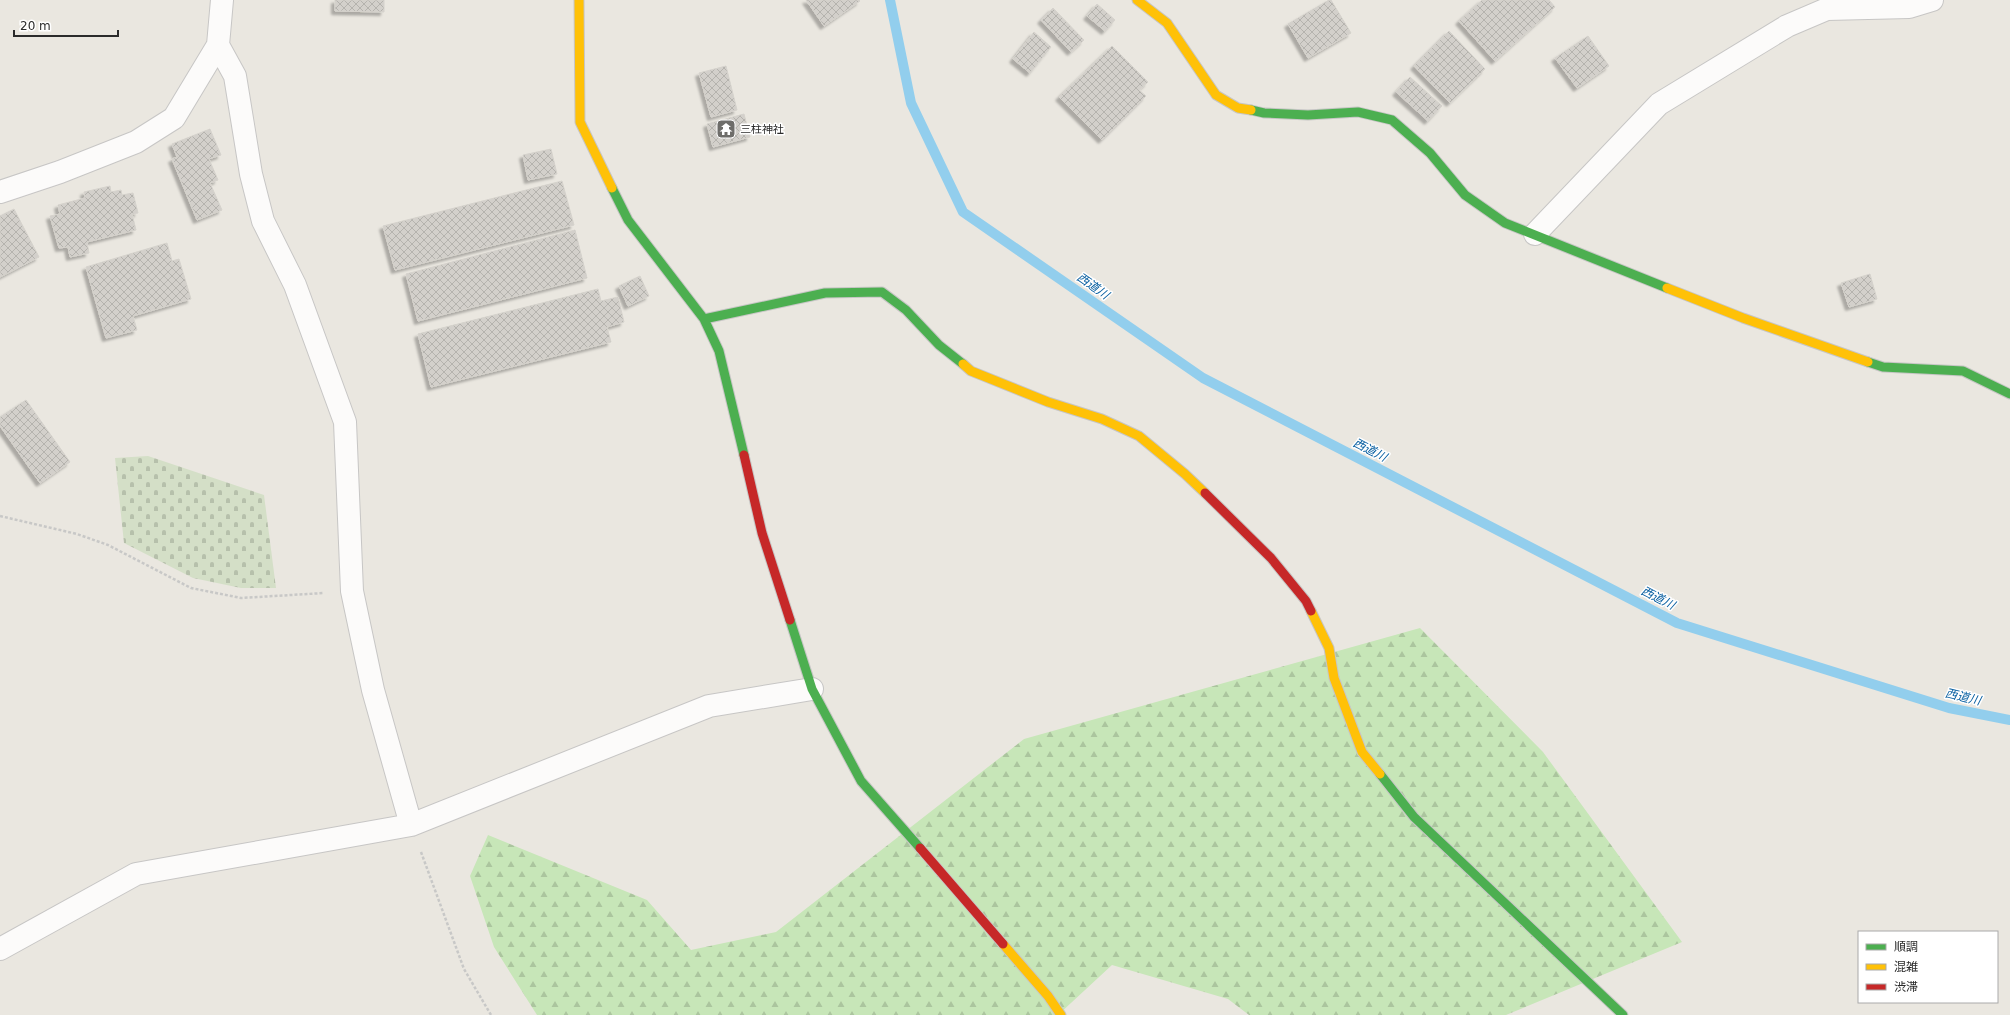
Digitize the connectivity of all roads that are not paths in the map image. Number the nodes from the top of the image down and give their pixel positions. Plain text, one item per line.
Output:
1 (222, 0) edge
2 (579, 0) edge
3 (1137, 0) edge
4 (1932, 0) edge
5 (218, 45) junction
6 (0, 192) edge
7 (1536, 234) junction
8 (704, 319) junction
9 (2010, 394) edge
10 (812, 689) junction
11 (411, 825) junction
12 (0, 949) edge
13 (1061, 1015) edge
14 (1623, 1015) edge

1 - 5 street
2 - 8 street
3 - 7 street
4 - 7 street
5 - 6 street
5 - 11 street
7 - 9 street
8 - 10 street
8 - 14 street
10 - 11 street
10 - 13 street
11 - 12 street

